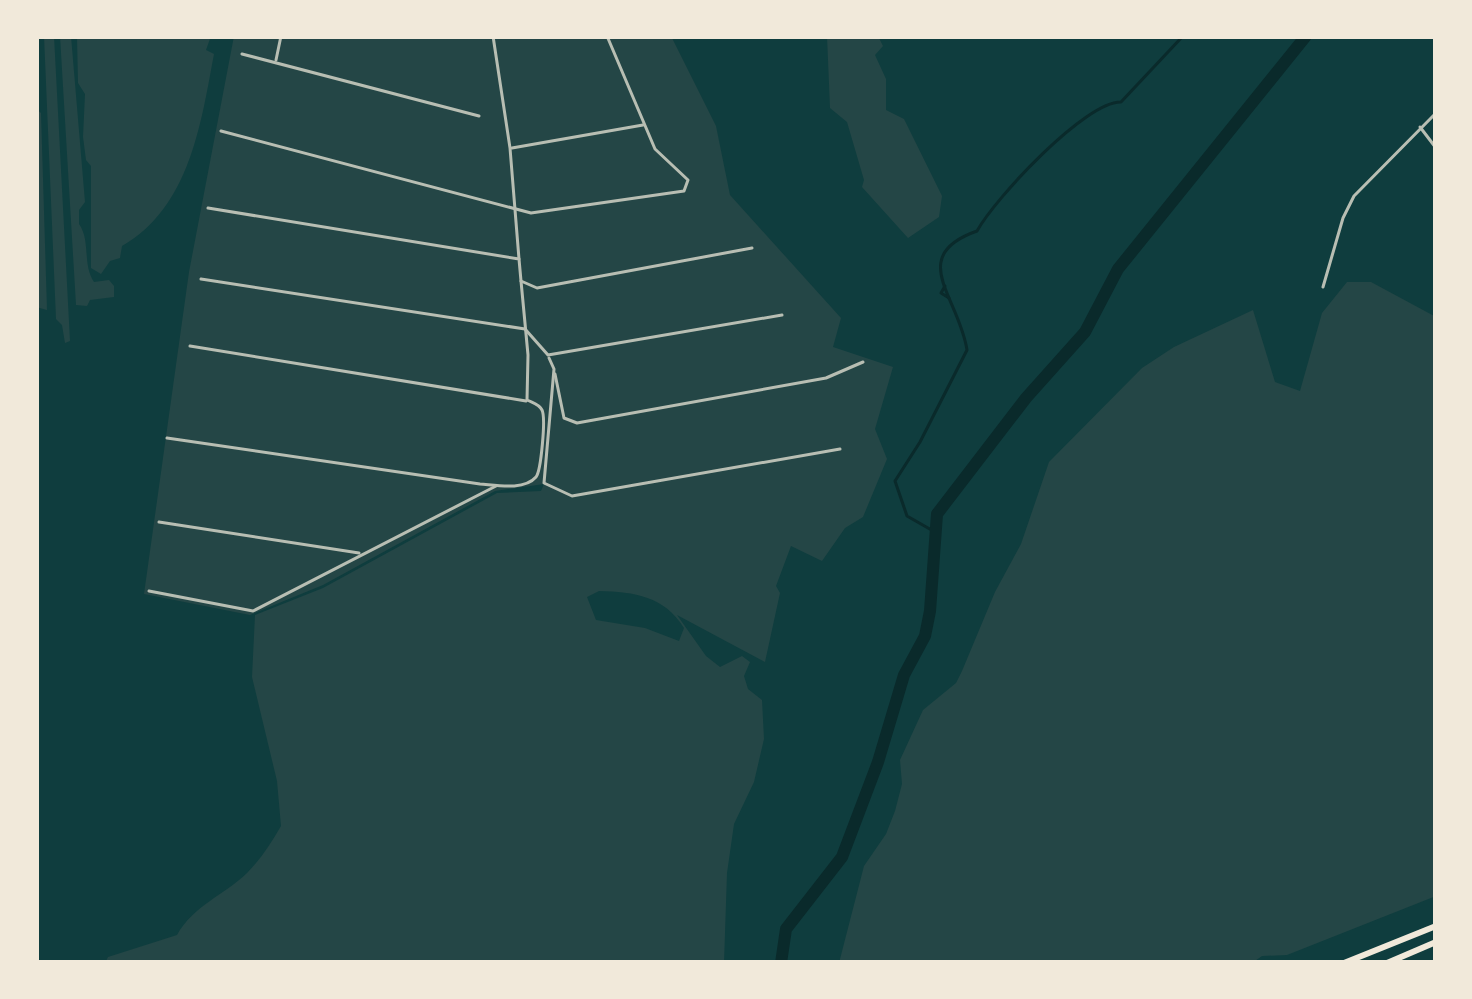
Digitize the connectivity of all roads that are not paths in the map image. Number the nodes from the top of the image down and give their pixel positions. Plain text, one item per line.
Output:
1 (281, 36) edge
2 (493, 36) edge
3 (607, 36) edge
4 (242, 54) dead end
5 (275, 62) junction
6 (1436, 113) edge
7 (479, 116) dead end
8 (643, 125) junction
9 (1420, 127) junction
10 (221, 131) dead end
11 (510, 148) junction
12 (1436, 148) edge
13 (208, 208) dead end
14 (515, 209) junction
15 (752, 248) dead end
16 (519, 259) junction
17 (201, 279) dead end
18 (521, 281) junction
19 (1323, 287) dead end
20 (782, 315) dead end
21 (525, 329) junction
22 (190, 346) dead end
23 (548, 355) junction
24 (862, 362) dead end
25 (554, 369) junction
26 (526, 400) junction
27 (167, 439) dead end
28 (840, 449) dead end
29 (497, 485) junction
30 (159, 522) dead end
31 (362, 553) junction
32 (148, 591) dead end
33 (1436, 926) edge
34 (1436, 942) edge
35 (1344, 963) edge
36 (1387, 963) edge

1 - 5 street
2 - 11 street
3 - 8 street
4 - 5 street
5 - 7 street
6 - 9 street
8 - 11 street
8 - 14 street
9 - 12 street
9 - 19 street
10 - 14 street
11 - 14 street
13 - 16 street
14 - 16 street
15 - 18 street
16 - 18 street
17 - 21 street
18 - 21 street
20 - 23 street
21 - 23 street
21 - 26 street
22 - 26 street
23 - 25 street
24 - 25 street
25 - 28 street
26 - 29 street
27 - 29 street
29 - 31 street
30 - 31 street
31 - 32 street
33 - 35 highway
34 - 36 highway

